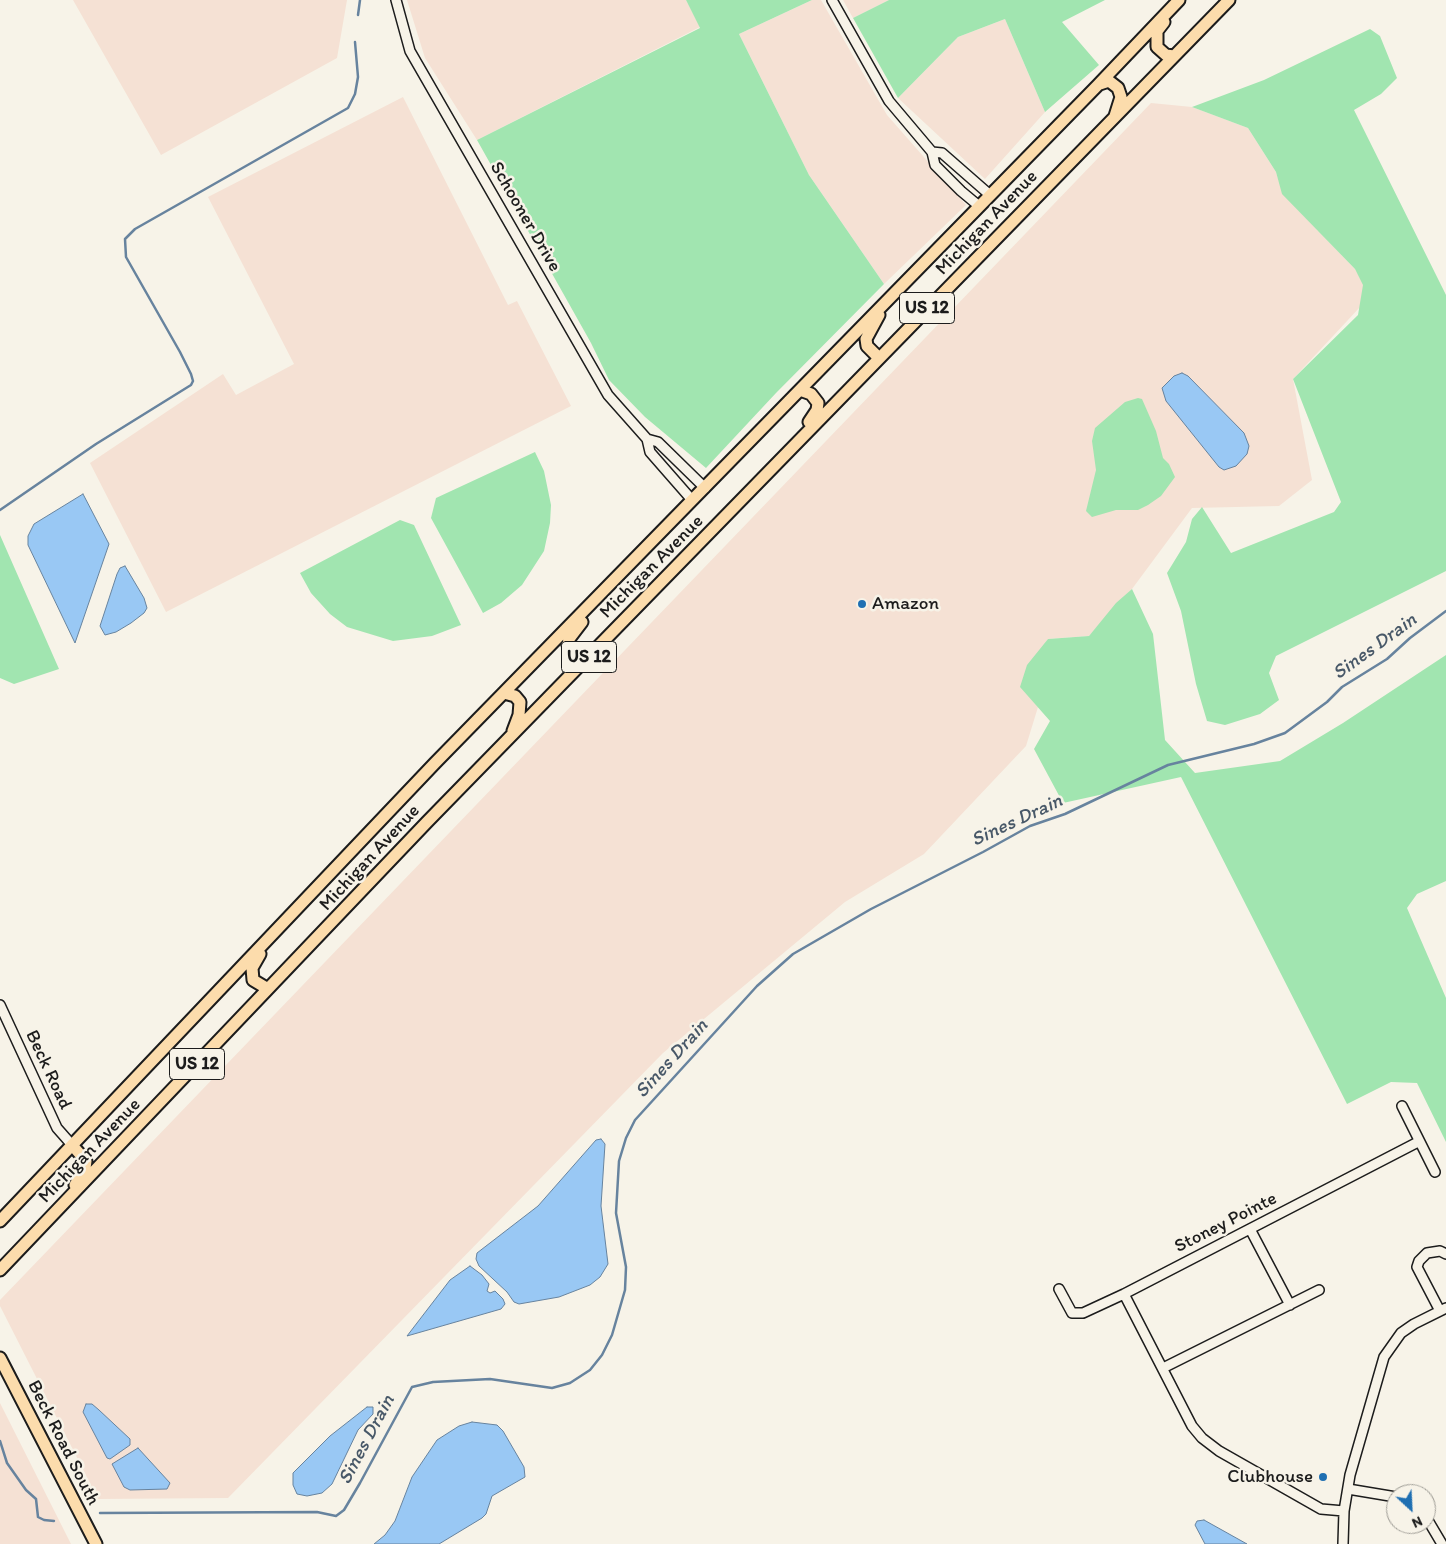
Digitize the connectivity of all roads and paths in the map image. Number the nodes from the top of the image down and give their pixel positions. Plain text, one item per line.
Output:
1 (396, 0) edge
2 (832, 0) edge
3 (1229, 0) edge
4 (1178, 1) edge
5 (1174, 56) junction
6 (1098, 85) junction
7 (1114, 118) junction
8 (932, 152) junction
9 (990, 195) junction
10 (979, 206) junction
11 (890, 297) junction
12 (879, 358) junction
13 (800, 390) junction
14 (804, 435) junction
15 (647, 439) junction
16 (705, 488) junction
17 (692, 500) junction
18 (607, 588) junction
19 (586, 660) junction
20 (504, 693) junction
21 (510, 738) junction
22 (275, 932) junction
23 (268, 989) junction
24 (0, 1005) edge
25 (1402, 1106) dead end
26 (1418, 1142) junction
27 (72, 1145) junction
28 (1434, 1172) dead end
29 (67, 1200) junction
30 (0, 1221) edge
31 (1250, 1229) junction
32 (1446, 1254) edge
33 (0, 1270) edge
34 (1058, 1289) dead end
35 (1319, 1290) dead end
36 (1124, 1294) junction
37 (1290, 1305) junction
38 (1443, 1309) edge
39 (0, 1358) edge
40 (1163, 1368) junction
41 (1348, 1489) junction
42 (1386, 1495) edge
43 (1344, 1511) junction
44 (96, 1544) edge
45 (1343, 1544) edge

1 - 15 street, Schooner Drive
2 - 8 street
3 - 5 main road, Michigan Avenue / US 12
4 - 5 main road
4 - 6 main road, Michigan Avenue / US 12
5 - 7 main road, Michigan Avenue / US 12
6 - 7 main road
6 - 9 main road, Michigan Avenue / US 12
7 - 12 main road, Michigan Avenue / US 12
8 - 9 street
8 - 10 street
9 - 10 main road, Michigan Avenue / US 12
10 - 11 main road, Michigan Avenue / US 12
11 - 12 main road
11 - 13 main road, Michigan Avenue / US 12
12 - 14 main road, Michigan Avenue / US 12
13 - 14 main road
13 - 16 main road, Michigan Avenue / US 12
14 - 19 main road, Michigan Avenue / US 12
15 - 16 street, Schooner Drive
15 - 17 street, Schooner Drive
16 - 17 main road, Michigan Avenue / US 12
17 - 18 main road, Michigan Avenue / US 12
18 - 19 main road
18 - 20 main road, Michigan Avenue / US 12
19 - 21 main road, Michigan Avenue / US 12
20 - 21 main road
20 - 22 main road, Michigan Avenue / US 12
21 - 23 main road, Michigan Avenue / US 12
22 - 23 main road
22 - 27 main road, Michigan Avenue / US 12
23 - 29 main road, Michigan Avenue / US 12
24 - 27 street, Beck Road
25 - 26 street
26 - 28 street
26 - 31 street, Stoney Pointe
27 - 29 main road
27 - 30 main road, Michigan Avenue / US 12
29 - 33 main road, Michigan Avenue / US 12
31 - 36 street, Stoney Pointe
31 - 37 street
32 - 38 street
34 - 36 street, Stoney Pointe
35 - 37 street
36 - 40 street
37 - 40 street
38 - 41 street
39 - 44 main road, Beck Road South
40 - 43 street
41 - 42 street
41 - 43 street
43 - 45 street

